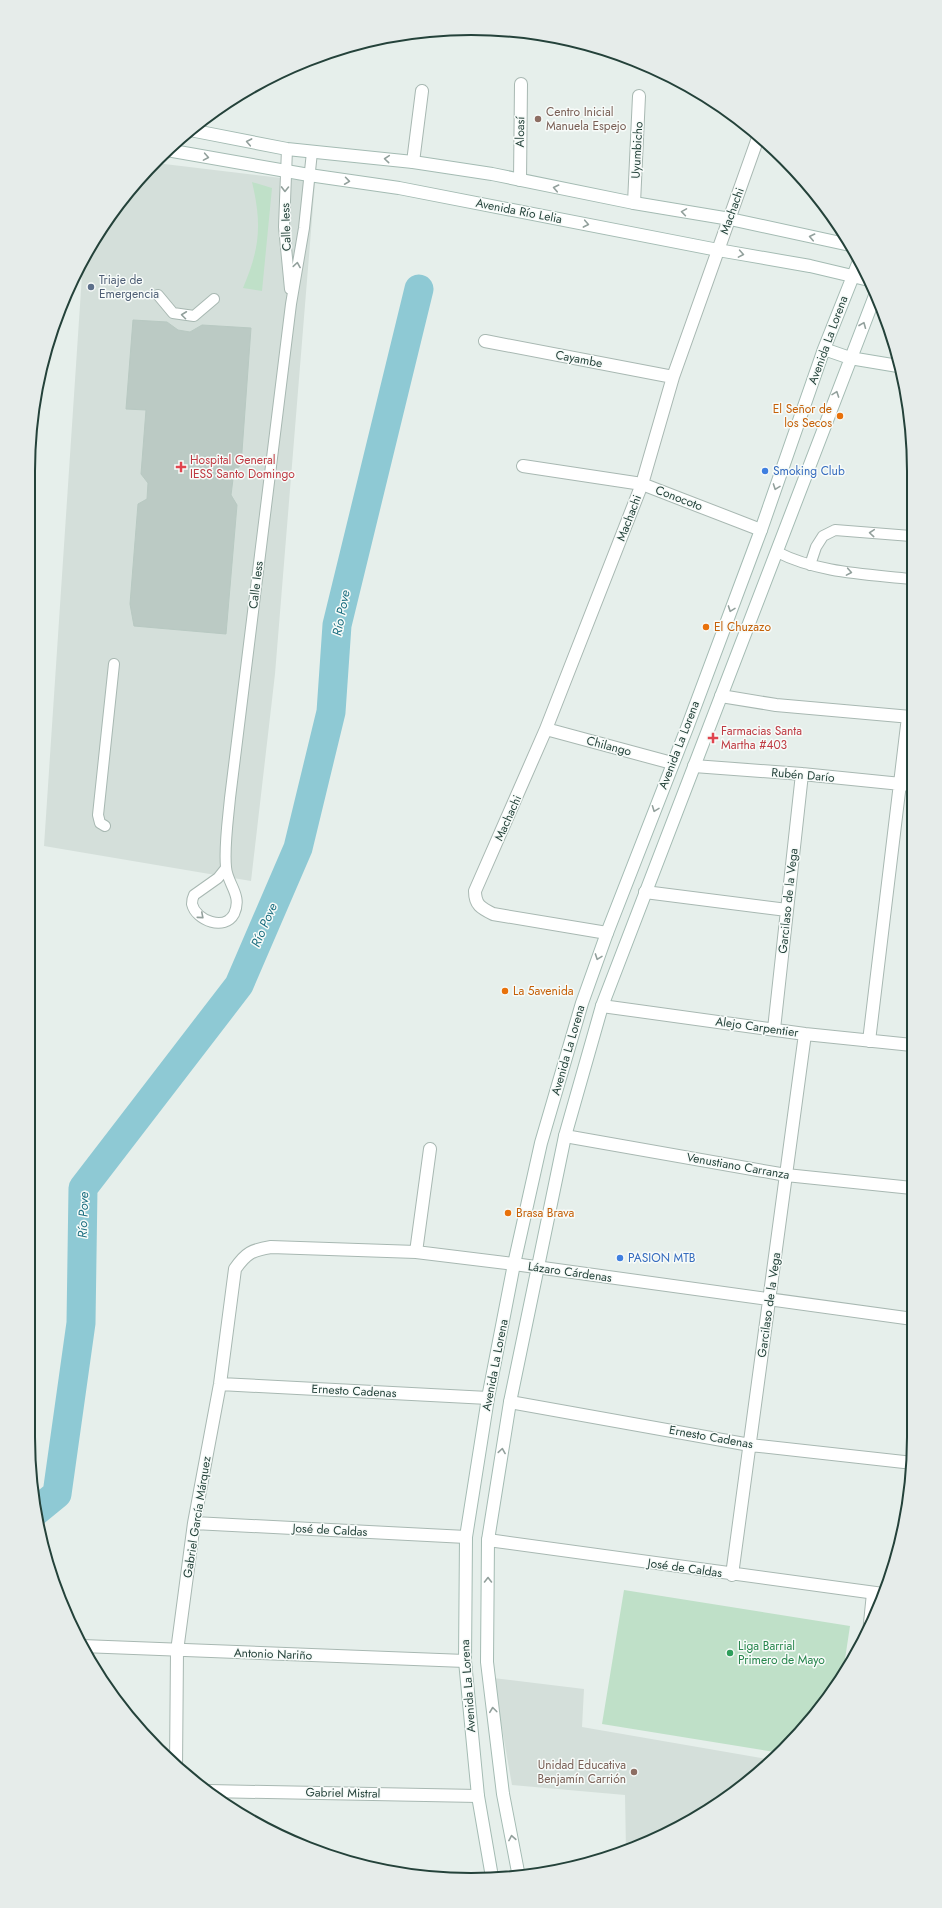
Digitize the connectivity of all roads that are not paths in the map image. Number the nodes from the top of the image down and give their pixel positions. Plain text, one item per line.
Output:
1 (521, 84) dead end
2 (422, 91) dead end
3 (639, 96) dead end
4 (198, 132) edge
5 (757, 142) edge
6 (287, 149) junction
7 (175, 151) edge
8 (312, 152) junction
9 (413, 162) junction
10 (285, 171) junction
11 (309, 175) junction
12 (520, 180) junction
13 (634, 203) junction
14 (730, 219) junction
15 (842, 242) edge
16 (718, 250) junction
17 (856, 267) edge
18 (852, 274) junction
19 (862, 277) edge
20 (158, 295) dead end
21 (214, 299) dead end
22 (873, 301) edge
23 (291, 304) junction
24 (485, 341) dead end
25 (824, 349) junction
26 (850, 358) junction
27 (894, 365) edge
28 (673, 377) junction
29 (523, 466) dead end
30 (642, 484) junction
31 (760, 530) junction
32 (907, 536) edge
33 (777, 552) junction
34 (810, 565) junction
35 (907, 579) edge
36 (114, 664) dead end
37 (721, 696) junction
38 (907, 717) edge
39 (546, 729) junction
40 (907, 762) edge
41 (672, 763) junction
42 (694, 766) junction
43 (802, 774) junction
44 (906, 784) edge
45 (106, 826) dead end
46 (226, 868) junction
47 (645, 892) junction
48 (787, 910) junction
49 (607, 933) junction
50 (602, 1006) junction
51 (774, 1029) junction
52 (805, 1034) junction
53 (869, 1041) junction
54 (907, 1045) edge
55 (565, 1136) junction
56 (430, 1149) dead end
57 (786, 1175) junction
58 (907, 1187) edge
59 (416, 1252) junction
60 (514, 1264) junction
61 (536, 1268) junction
62 (235, 1269) joint
63 (770, 1300) junction
64 (907, 1318) edge
65 (220, 1384) junction
66 (488, 1398) junction
67 (510, 1402) junction
68 (750, 1445) junction
69 (906, 1462) edge
70 (194, 1523) junction
71 (466, 1537) junction
72 (488, 1540) junction
73 (732, 1575) junction
74 (878, 1594) edge
75 (88, 1646) edge
76 (177, 1651) junction
77 (465, 1661) junction
78 (176, 1757) edge
79 (217, 1791) edge
80 (478, 1796) junction
81 (517, 1870) edge
82 (491, 1872) edge

1 - 12 street, Aloasí
2 - 9 street
3 - 13 street, Uyumbicho
6 -> 4 street
5 - 14 street, Machachi
6 - 8 street
6 - 10 lane, Calle Iess
7 -> 10 street, Avenida Río Lelia
9 -> 8 street
8 - 11 lane, Calle Iess
9 - 12 street
10 - 11 street, Avenida Río Lelia
10 -> 23 lane, Calle Iess
11 -> 16 street, Avenida Río Lelia
23 -> 11 lane, Calle Iess
13 -> 12 street
14 -> 13 street
15 -> 14 street
14 - 16 street, Machachi
16 -> 18 street, Avenida Río Lelia
16 - 28 street, Machachi
17 - 18 street, Avenida La Lorena
18 - 19 street, Avenida Río Lelia
18 - 25 street, Avenida La Lorena
21 -> 20 lane
26 -> 22 street, Avenida La Lorena
23 - 46 lane, Calle Iess
24 - 28 street, Cayambe
25 - 26 street
25 -> 31 street, Avenida La Lorena
26 - 27 street
33 -> 26 street, Avenida La Lorena
28 - 30 street, Machachi
29 - 30 street, Conocoto
30 - 31 street, Conocoto
30 - 39 street, Machachi
31 -> 41 street, Avenida La Lorena
32 -> 34 lane
33 - 34 lane
33 - 37 street, Avenida La Lorena
34 -> 35 lane
36 - 45 lane
37 - 38 street
37 - 42 street, Avenida La Lorena
39 - 41 street, Chilango
39 - 49 street, Machachi
40 - 44 street
41 -> 49 street, Avenida La Lorena
42 - 43 street, Rubén Darío
42 - 47 street, Avenida La Lorena
43 - 44 street, Rubén Darío
43 - 48 street, Garcilaso de la Vega
44 - 53 street
46 -> 46 lane, Calle Iess
47 - 48 street
47 - 50 street, Avenida La Lorena
48 - 51 street, Garcilaso de la Vega
49 -> 60 street, Avenida La Lorena
50 - 51 street, Alejo Carpentier
50 - 55 street, Avenida La Lorena
51 - 52 street, Alejo Carpentier
52 - 53 street, Alejo Carpentier
52 - 57 street, Garcilaso de la Vega
53 - 54 street, Alejo Carpentier
55 - 57 street, Venustiano Carranza
55 - 61 street, Avenida La Lorena
56 - 59 street
57 - 58 street, Venustiano Carranza
57 - 63 street, Garcilaso de la Vega
59 - 60 street, Lázaro Cárdenas
59 - 62 street, Lázaro Cárdenas
60 - 61 street, Lázaro Cárdenas
60 - 66 street, Avenida La Lorena
61 - 63 street, Lázaro Cárdenas
61 - 67 street, Avenida La Lorena
62 - 65 street, Gabriel García Márquez
63 - 64 street, Lázaro Cárdenas
63 - 68 street, Garcilaso de la Vega
65 - 66 street, Ernesto Cadenas
65 - 70 street, Gabriel García Márquez
66 - 71 street, Avenida La Lorena
67 - 68 street, Ernesto Cadenas
72 -> 67 street, Avenida La Lorena
68 - 69 street, Ernesto Cadenas
68 - 73 street, Garcilaso de la Vega
70 - 71 street, José de Caldas
70 - 76 street, Gabriel García Márquez
71 - 77 street, Avenida La Lorena
72 - 73 street, José de Caldas
81 -> 72 street, Avenida La Lorena
73 - 74 street, José de Caldas
75 - 76 street, Antonio Nariño
76 - 77 street, Antonio Nariño
76 - 78 street, Gabriel García Márquez
77 - 80 street, Avenida La Lorena
79 - 80 street, Gabriel Mistral
80 - 82 street, Avenida La Lorena

